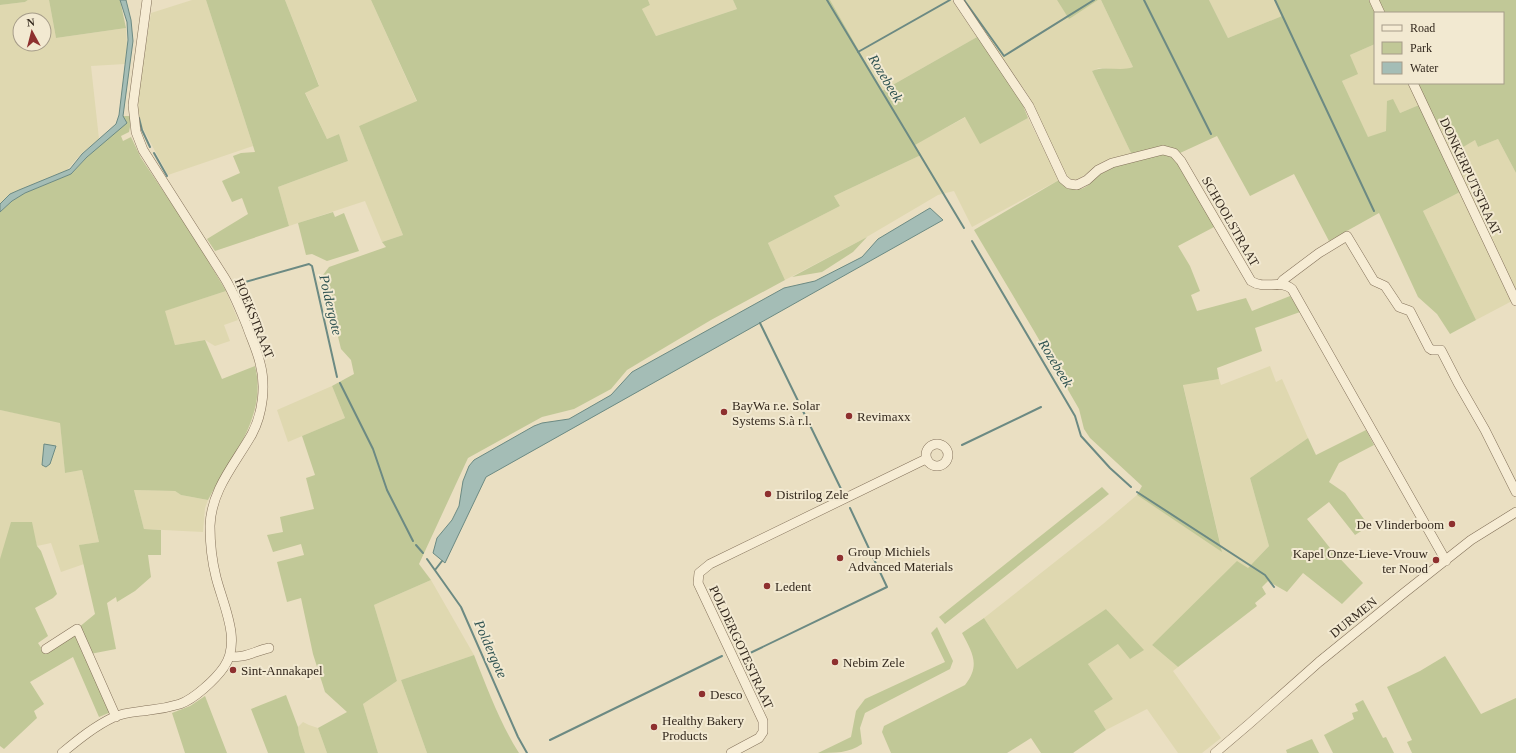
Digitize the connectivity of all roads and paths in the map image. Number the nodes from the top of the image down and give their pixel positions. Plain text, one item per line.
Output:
1 (147, 0) edge
2 (958, 0) edge
3 (1374, 0) edge
4 (1380, 12) edge
5 (1413, 84) edge
6 (1279, 285) junction
7 (1516, 301) edge
8 (926, 459) dead end
9 (1516, 492) edge
10 (1516, 512) edge
11 (1446, 561) junction
12 (46, 648) dead end
13 (268, 648) dead end
14 (230, 656) junction
15 (116, 717) junction
16 (62, 753) edge
17 (731, 753) edge
18 (1215, 753) edge

1 - 14 street, HOEKSTRAAT
2 - 6 street, SCHOOLSTRAAT
3 - 4 street
5 - 7 street, DONKERPUTSTRAAT
6 - 9 street
6 - 11 street, SCHOOLSTRAAT
8 - 17 street, POLDERGOTESTRAAT
10 - 11 street, DURMEN
11 - 18 street, DURMEN
12 - 15 street
13 - 14 street
14 - 15 street
15 - 16 street

